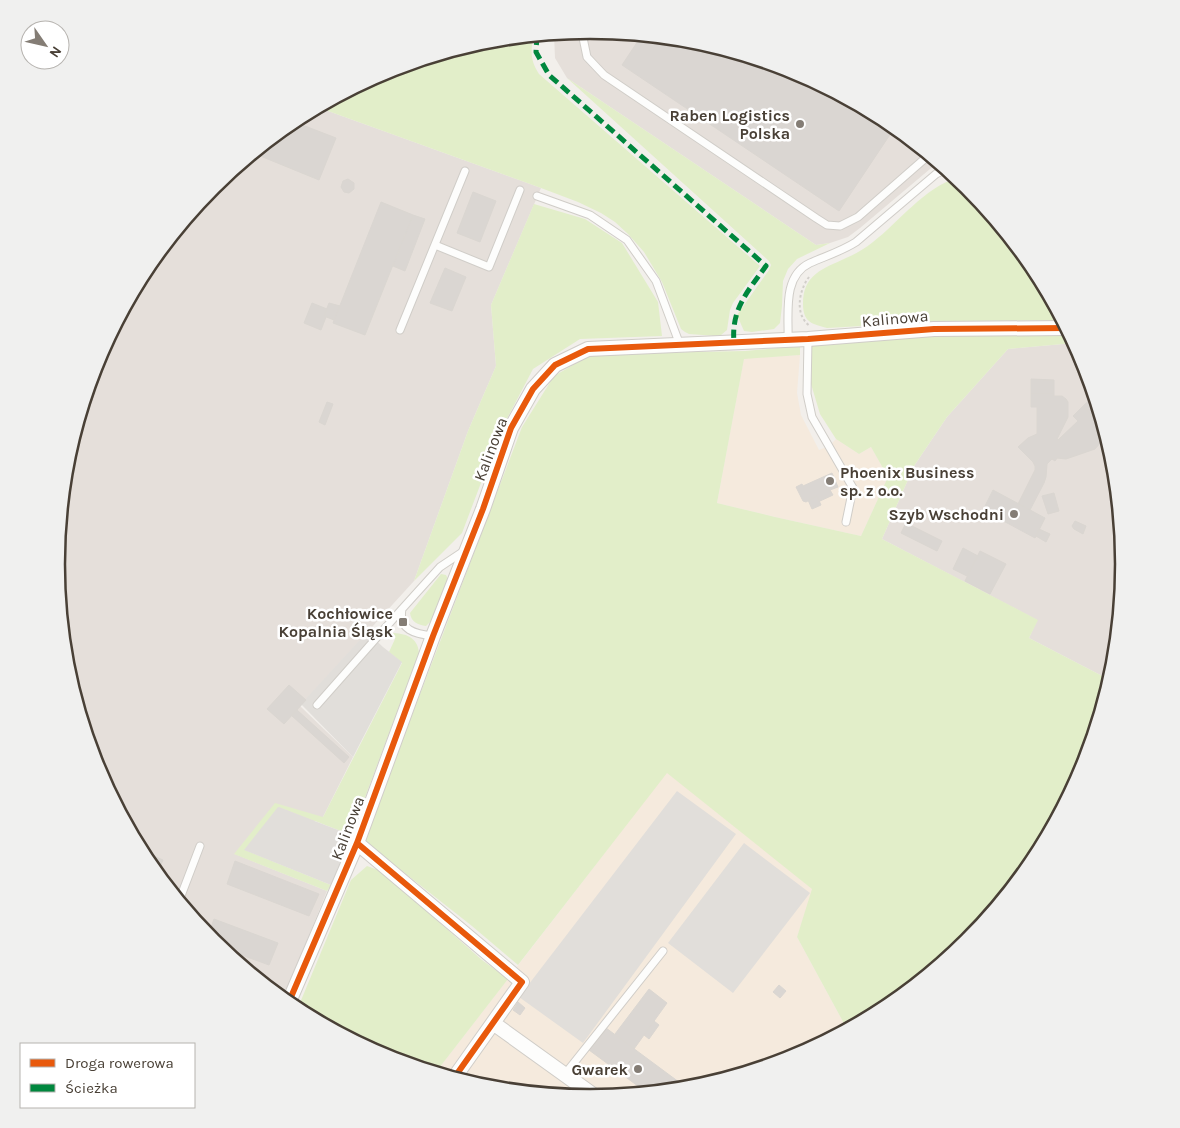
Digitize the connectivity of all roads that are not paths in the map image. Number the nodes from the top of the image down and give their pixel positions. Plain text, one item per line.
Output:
1 (583, 39) edge
2 (924, 159) edge
3 (465, 171) dead end
4 (939, 172) edge
5 (520, 190) dead end
6 (537, 196) dead end
7 (435, 245) junction
8 (1059, 328) edge
9 (400, 330) dead end
10 (810, 333) junction
11 (788, 340) junction
12 (680, 345) junction
13 (846, 522) dead end
14 (466, 549) junction
15 (402, 608) junction
16 (433, 636) junction
17 (317, 705) dead end
18 (357, 843) junction
19 (200, 846) dead end
20 (182, 894) edge
21 (663, 951) dead end
22 (291, 996) edge
23 (493, 1023) junction
24 (458, 1072) edge
25 (565, 1074) junction
26 (585, 1089) edge

1 - 2 lane
3 - 7 lane
4 - 11 lane
5 - 7 lane
6 - 12 lane
7 - 9 lane
8 - 10 street, Kalinowa
10 - 11 street, Kalinowa
10 - 13 lane
11 - 12 street, Kalinowa
12 - 14 street, Kalinowa
14 - 15 lane
14 - 16 street, Kalinowa
15 - 16 lane
15 - 17 lane
16 - 18 street, Kalinowa
18 - 22 street, Kalinowa
18 - 23 street
19 - 20 lane
21 - 25 lane
23 - 24 street
23 - 25 street
25 - 26 street

